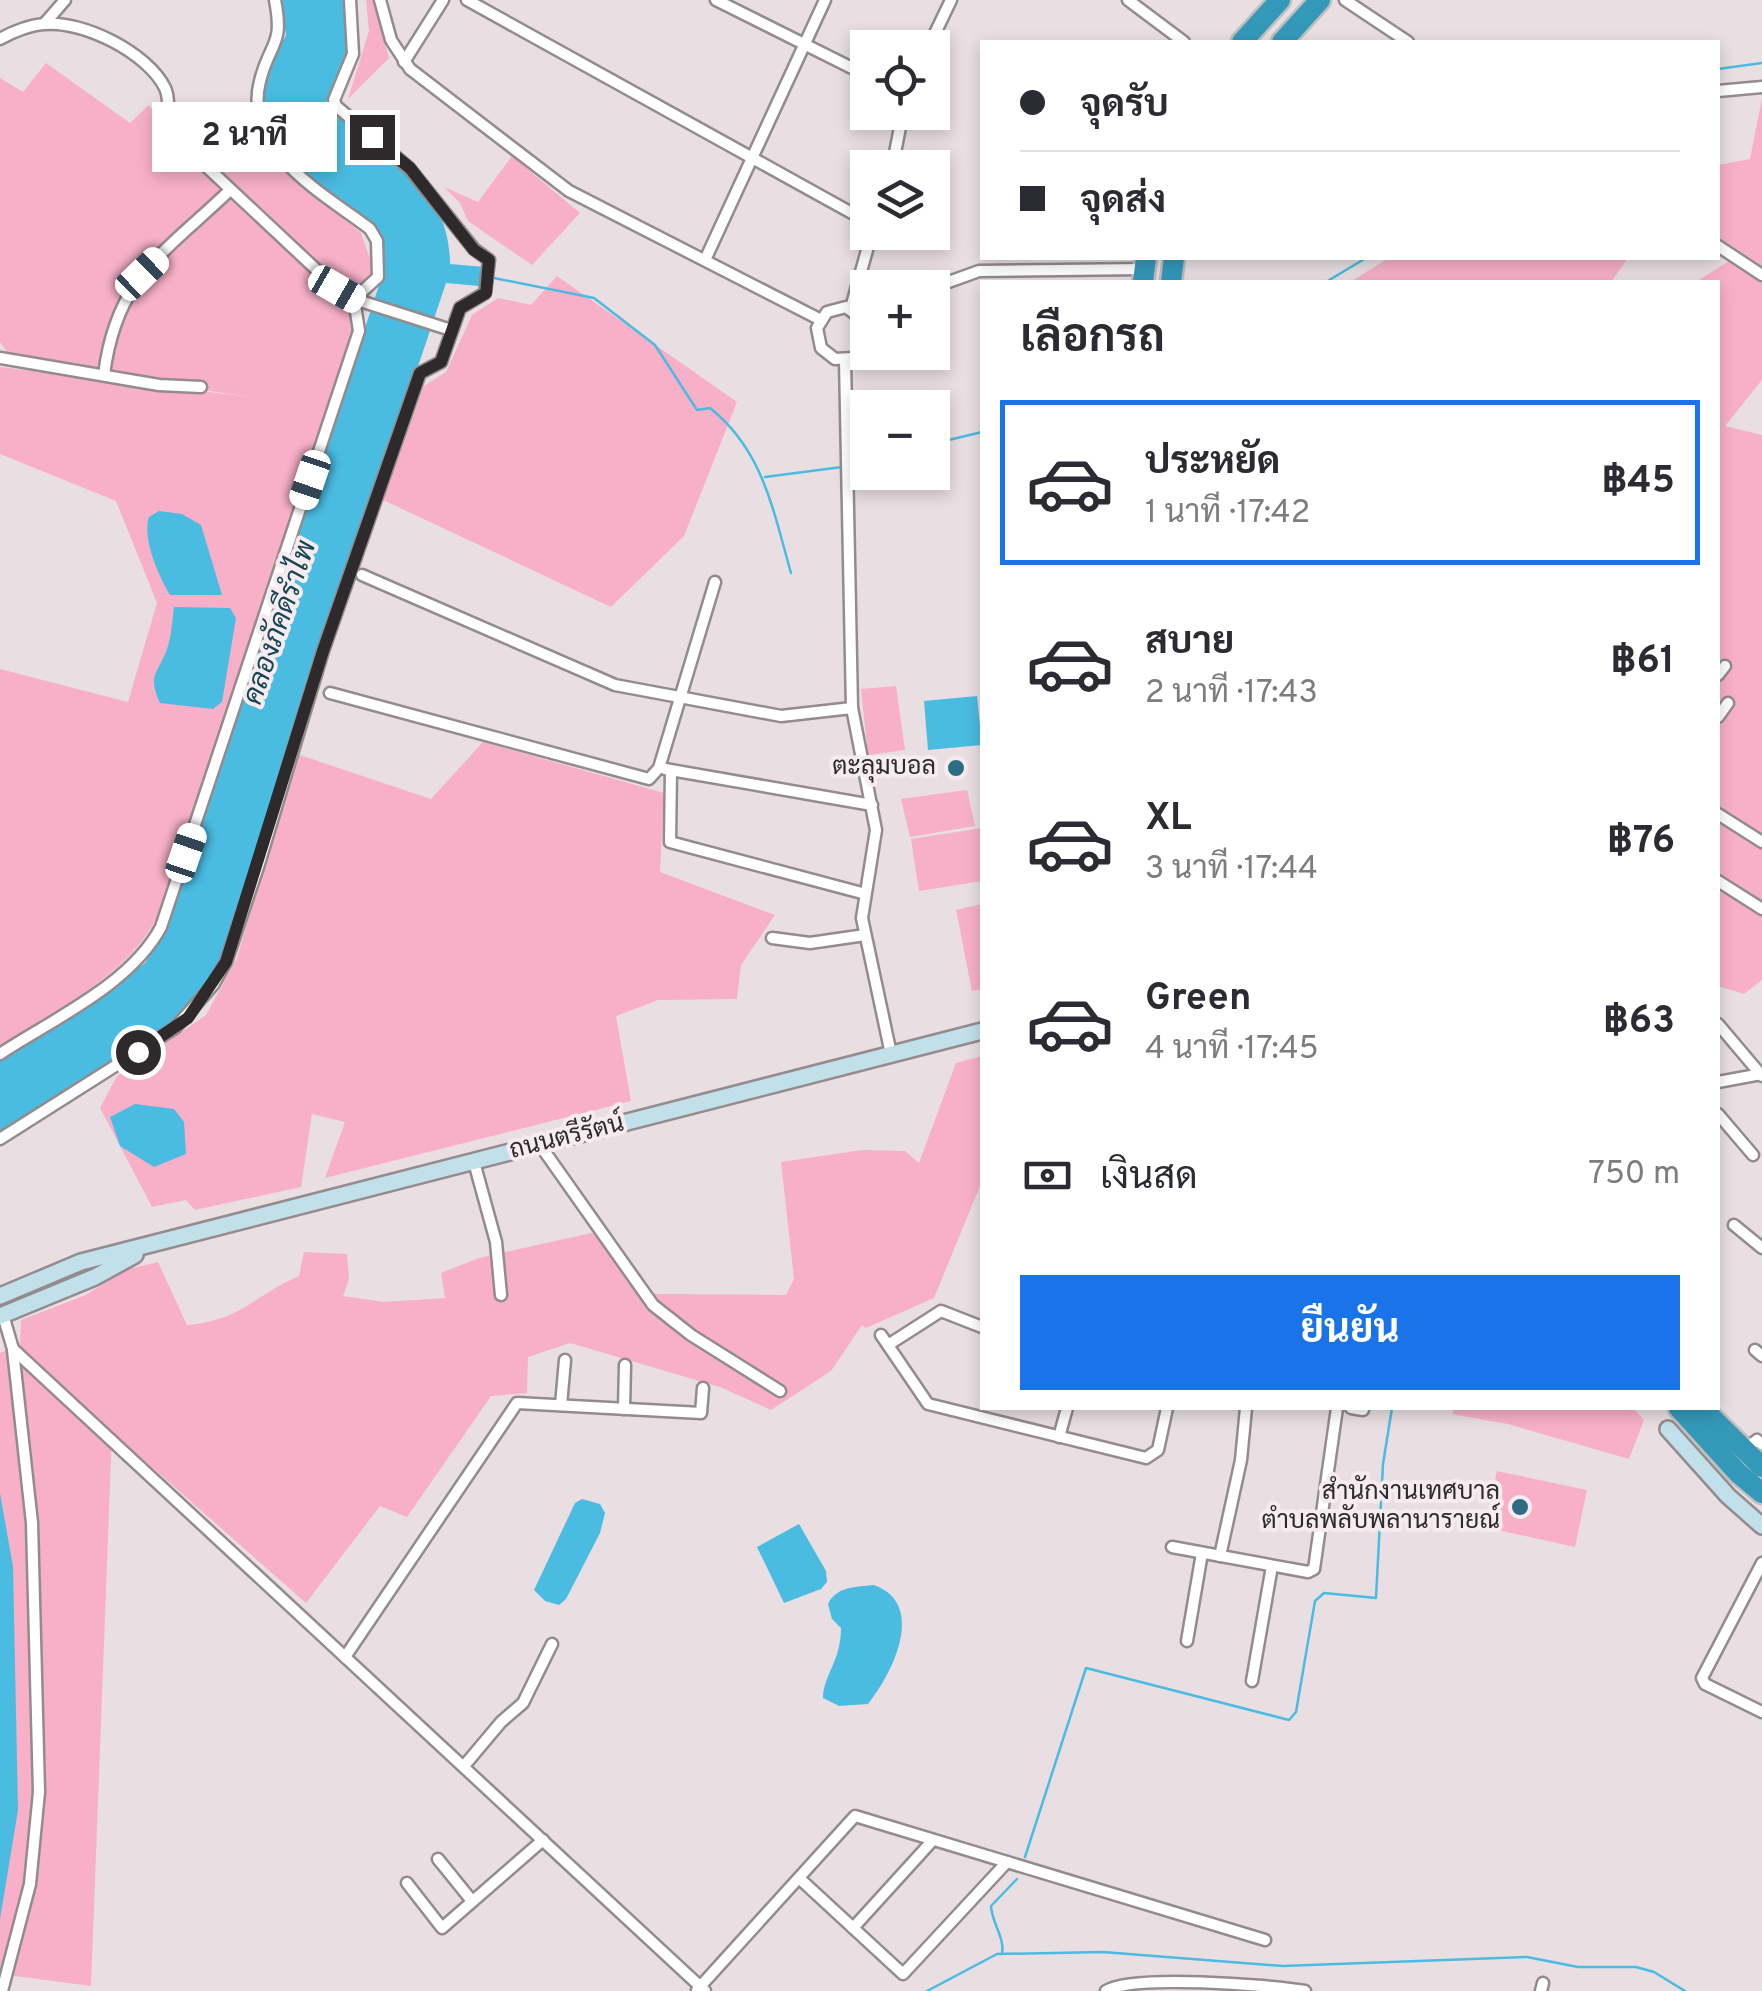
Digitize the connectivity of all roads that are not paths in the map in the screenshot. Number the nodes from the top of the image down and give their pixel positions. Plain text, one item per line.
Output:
1 (65, 0) edge
2 (276, 0) edge
3 (350, 0) edge
4 (380, 0) edge
5 (444, 0) edge
6 (467, 0) edge
7 (716, 0) edge
8 (750, 0) edge
9 (825, 0) edge
10 (951, 0) edge
11 (1128, 0) edge
12 (1280, 0) edge
13 (1320, 0) edge
14 (1345, 0) edge
15 (744, 14) junction
16 (45, 24) junction
17 (937, 30) edge
18 (0, 39) edge
19 (1181, 40) edge
20 (1244, 40) edge
21 (1284, 40) edge
22 (1405, 40) edge
23 (805, 46) junction
24 (404, 62) junction
25 (850, 67) edge
26 (1762, 87) edge
27 (1720, 91) edge
28 (752, 157) junction
29 (229, 191) junction
30 (850, 212) edge
31 (1720, 247) edge
32 (705, 260) junction
33 (1144, 270) edge
34 (1762, 275) edge
35 (950, 282) edge
36 (360, 300) junction
37 (850, 308) edge
38 (821, 320) junction
39 (446, 328) junction
40 (0, 358) edge
41 (850, 358) edge
42 (845, 360) junction
43 (104, 375) junction
44 (201, 386) dead end
45 (362, 575) dead end
46 (715, 582) dead end
47 (330, 693) dead end
48 (678, 697) junction
49 (1728, 703) dead end
50 (852, 708) junction
51 (1720, 714) edge
52 (665, 769) junction
53 (872, 805) junction
54 (1720, 815) edge
55 (1762, 842) edge
56 (1720, 882) edge
57 (862, 893) junction
58 (1762, 909) edge
59 (865, 935) junction
60 (772, 938) dead end
61 (1720, 1026) edge
62 (980, 1032) edge
63 (0, 1054) edge
64 (891, 1054) junction
65 (1762, 1075) edge
66 (1720, 1082) edge
67 (1720, 1116) edge
68 (0, 1140) edge
69 (540, 1145) junction
70 (1753, 1155) dead end
71 (474, 1162) junction
72 (1734, 1226) dead end
73 (151, 1245) junction
74 (1762, 1248) edge
75 (501, 1295) dead end
76 (0, 1296) edge
77 (1, 1316) edge
78 (980, 1326) edge
79 (12, 1349) junction
80 (565, 1360) dead end
81 (625, 1365) dead end
82 (703, 1388) dead end
83 (780, 1391) dead end
84 (561, 1405) junction
85 (624, 1408) junction
86 (1066, 1410) edge
87 (1166, 1410) edge
88 (1246, 1410) edge
89 (1337, 1410) edge
90 (1681, 1410) edge
91 (1705, 1410) edge
92 (1668, 1429) dead end
93 (1059, 1436) junction
94 (1753, 1448) edge
95 (1762, 1468) edge
96 (1762, 1493) edge
97 (1762, 1526) edge
98 (1172, 1547) dead end
99 (1202, 1552) junction
100 (1220, 1556) junction
101 (1762, 1562) edge
102 (1272, 1566) junction
103 (1187, 1641) dead end
104 (552, 1644) dead end
105 (345, 1657) junction
106 (1252, 1681) dead end
107 (1762, 1712) edge
108 (464, 1766) junction
109 (543, 1840) junction
110 (934, 1840) junction
111 (438, 1859) dead end
112 (1007, 1862) junction
113 (799, 1878) junction
114 (407, 1883) dead end
115 (472, 1901) junction
116 (853, 1928) junction
117 (1266, 1940) dead end
118 (701, 1990) edge
119 (2, 1991) edge
120 (1106, 1991) edge
121 (1305, 1991) edge

1 - 16 street
2 - 36 street
3 - 39 street
4 - 24 street
5 - 24 street
6 - 28 street
7 - 15 street
8 - 15 street
9 - 23 street
10 - 17 street
11 - 19 street
12 - 20 highway
13 - 21 highway
14 - 22 street
15 - 23 street
16 - 18 street
16 - 29 street
23 - 25 street
23 - 28 street
24 - 32 street
26 - 27 street
28 - 30 street
28 - 32 street
29 - 36 street
29 - 43 street
31 - 34 street
32 - 38 street
33 - 35 street
36 - 39 street
36 - 63 street
37 - 38 street
38 - 42 street
39 - 68 street
40 - 43 street
41 - 42 street
42 - 50 street
43 - 44 street
45 - 48 street
46 - 48 street
47 - 52 street
48 - 50 street
48 - 52 street
49 - 51 street
50 - 53 street
52 - 53 street
52 - 57 street
53 - 57 street
54 - 55 street
56 - 58 street
57 - 59 street
59 - 60 street
59 - 64 street
61 - 65 street
62 - 64 main road, ถนนตรีรัตน์
64 - 69 main road, ถนนตรีรัตน์
65 - 66 street
67 - 70 street
69 - 71 main road, ถนนตรีรัตน์
69 - 83 street
71 - 73 main road, ถนนตรีรัตน์
71 - 75 street
72 - 74 street
73 - 76 main road, ถนนตรีรัตน์
73 - 77 main road, ถนนตรีรัตน์
77 - 79 street
78 - 93 street
79 - 105 street
79 - 119 street
80 - 84 street
81 - 85 street
82 - 85 street
84 - 85 street
84 - 105 street
86 - 93 street
87 - 93 street
88 - 100 street
89 - 102 street
90 - 96 highway
91 - 94 highway
92 - 97 main road
94 - 95 highway
98 - 99 street
99 - 100 street
99 - 103 street
100 - 102 street
101 - 107 street
102 - 106 street
104 - 108 street
105 - 108 street
108 - 109 street
109 - 115 street
109 - 118 street
110 - 112 street
110 - 113 street
110 - 116 street
111 - 115 street
112 - 116 street
112 - 117 street
113 - 116 street
113 - 118 street
114 - 115 street
120 - 121 street

